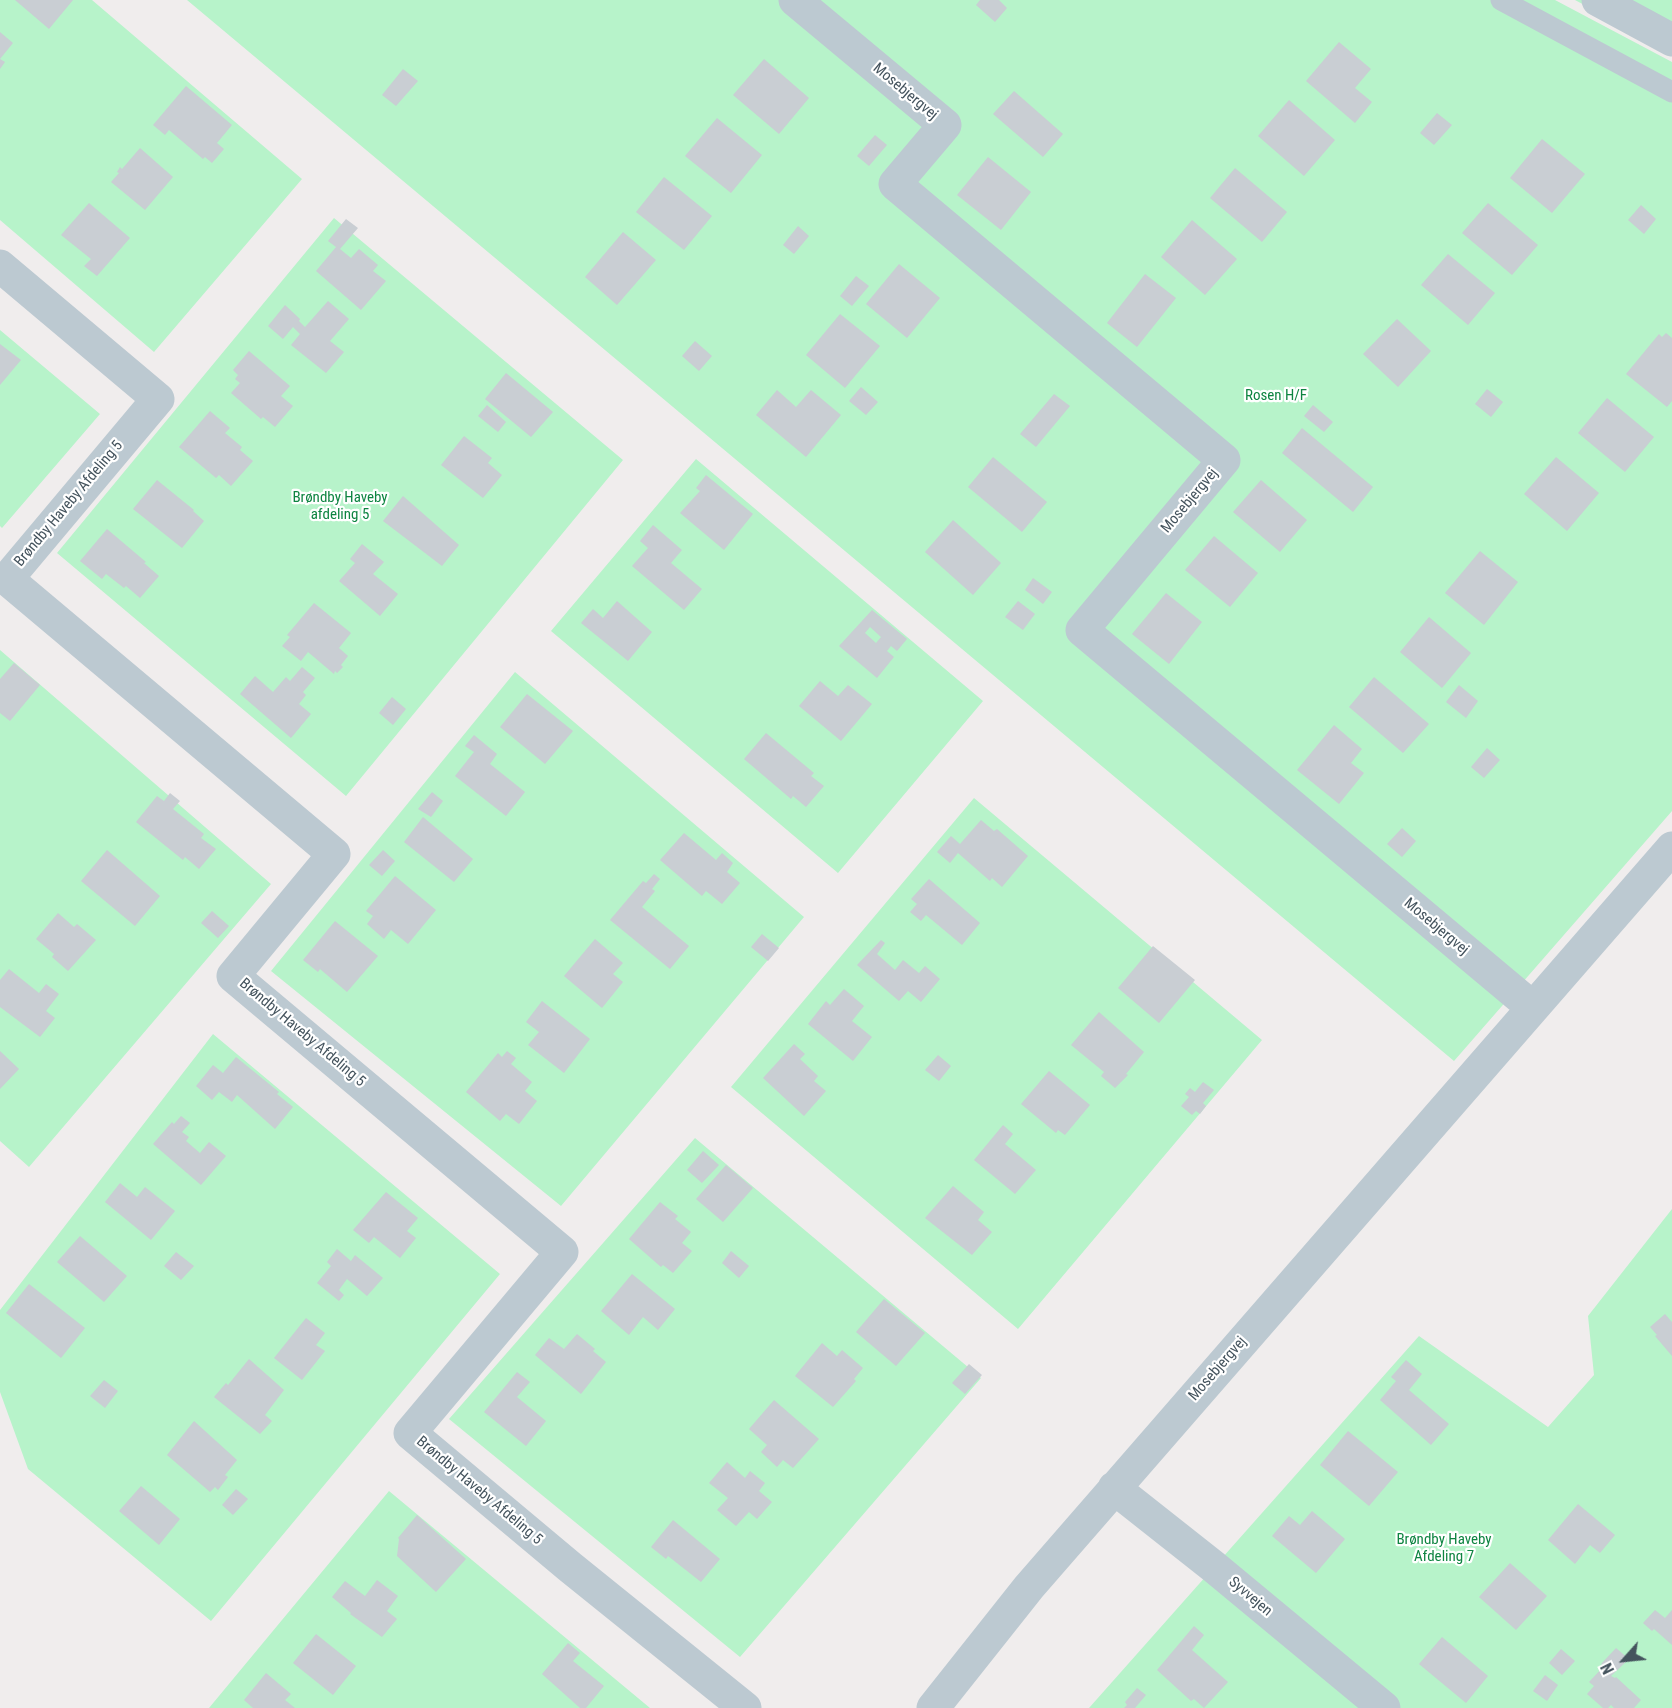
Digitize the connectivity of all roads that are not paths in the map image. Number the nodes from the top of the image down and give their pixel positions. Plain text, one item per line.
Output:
1 (795, 0) edge
2 (1501, 0) edge
3 (1599, 0) edge
4 (1672, 40) edge
5 (1672, 92) edge
6 (0, 266) edge
7 (1672, 848) edge
8 (1532, 1007) junction
9 (1114, 1488) junction
10 (745, 1708) edge
11 (933, 1708) edge
12 (1384, 1708) edge

1 - 8 street, Mosebjergvej
2 - 5 lane
3 - 4 street
6 - 10 street, Brøndby Haveby Afdeling 5
7 - 8 street, Mosebjergvej
8 - 9 street, Mosebjergvej
9 - 11 street, Mosebjergvej
9 - 12 street, Syvvejen

